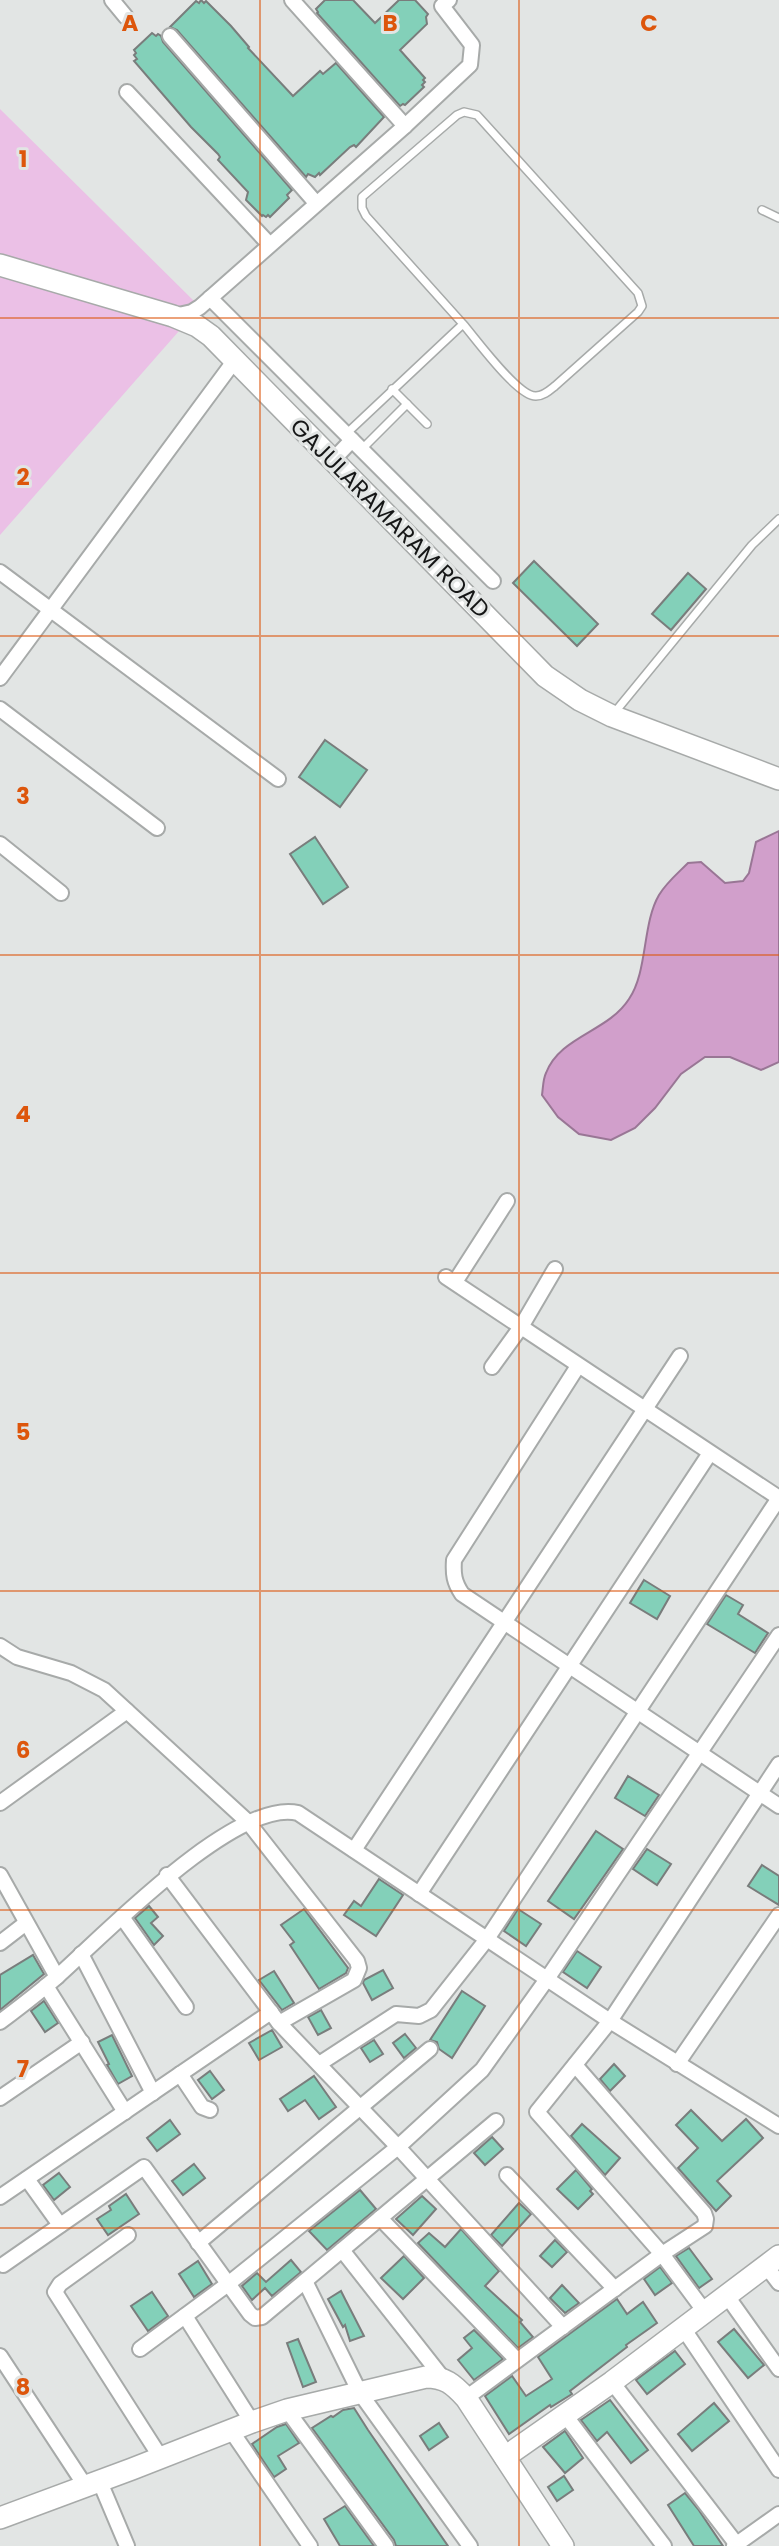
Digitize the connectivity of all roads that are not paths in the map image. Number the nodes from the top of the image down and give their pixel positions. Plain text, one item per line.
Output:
1 (111, 0) edge
2 (292, 0) edge
3 (442, 2) edge
4 (127, 18) dead end
5 (170, 36) dead end
6 (127, 92) dead end
7 (405, 126) junction
8 (316, 203) junction
9 (762, 210) dead end
10 (779, 218) edge
11 (269, 244) junction
12 (0, 265) edge
13 (210, 298) junction
14 (173, 316) junction
15 (463, 324) junction
16 (235, 360) junction
17 (392, 389) junction
18 (407, 404) junction
19 (427, 424) dead end
20 (353, 441) junction
21 (333, 460) junction
22 (779, 519) edge
23 (0, 572) edge
24 (493, 581) dead end
25 (50, 610) junction
26 (0, 678) edge
27 (0, 709) edge
28 (612, 716) junction
29 (278, 779) dead end
30 (779, 779) edge
31 (157, 828) dead end
32 (0, 844) edge
33 (61, 893) dead end
34 (507, 1202) dead end
35 (555, 1269) dead end
36 (521, 1327) junction
37 (680, 1356) dead end
38 (579, 1366) junction
39 (492, 1367) dead end
40 (645, 1410) junction
41 (710, 1453) junction
42 (779, 1498) edge
43 (504, 1623) junction
44 (779, 1635) edge
45 (0, 1646) edge
46 (569, 1666) junction
47 (127, 1711) junction
48 (638, 1712) junction
49 (699, 1753) junction
50 (779, 1765) edge
51 (760, 1794) junction
52 (0, 1803) edge
53 (779, 1807) edge
54 (248, 1822) junction
55 (354, 1850) junction
56 (0, 1875) edge
57 (167, 1875) junction
58 (419, 1894) junction
59 (779, 1915) edge
60 (122, 1917) junction
61 (26, 1923) junction
62 (487, 1939) junction
63 (0, 1943) edge
64 (81, 1954) junction
65 (547, 1979) junction
66 (52, 1981) junction
67 (186, 2007) dead end
68 (275, 2018) junction
69 (610, 2021) junction
70 (0, 2022) edge
71 (82, 2042) junction
72 (430, 2049) dead end
73 (677, 2063) junction
74 (319, 2064) junction
75 (575, 2065) junction
76 (180, 2074) junction
77 (153, 2093) junction
78 (0, 2098) edge
79 (360, 2108) junction
80 (210, 2110) dead end
81 (125, 2112) junction
82 (496, 2121) dead end
83 (779, 2126) edge
84 (398, 2147) junction
85 (507, 2175) dead end
86 (27, 2179) junction
87 (428, 2179) junction
88 (2, 2191) edge
89 (380, 2218) junction
90 (60, 2225) junction
91 (128, 2235) dead end
92 (198, 2243) junction
93 (342, 2250) junction
94 (662, 2254) junction
95 (3, 2265) dead end
96 (775, 2269) edge
97 (305, 2281) junction
98 (228, 2284) junction
99 (615, 2289) junction
100 (727, 2297) junction
101 (705, 2312) junction
102 (185, 2316) junction
103 (562, 2327) junction
104 (683, 2328) junction
105 (139, 2348) dead end
106 (0, 2357) edge
107 (517, 2360) junction
108 (779, 2369) edge
109 (442, 2377) junction
110 (612, 2382) junction
111 (360, 2393) junction
112 (466, 2398) junction
113 (288, 2410) junction
114 (565, 2414) junction
115 (252, 2422) junction
116 (230, 2429) junction
117 (775, 2454) edge
118 (505, 2457) junction
119 (161, 2458) junction
120 (779, 2470) edge
121 (93, 2484) junction
122 (779, 2514) edge
123 (0, 2518) edge
124 (736, 2545) edge
125 (127, 2546) edge
126 (310, 2546) edge
127 (386, 2546) edge
128 (470, 2546) edge
129 (563, 2546) edge
130 (664, 2546) edge

1 - 4 street
2 - 7 street
3 - 7 street
5 - 8 street
6 - 11 street
7 - 8 street
8 - 11 street
9 - 10 lane
11 - 13 street
12 - 14 street, GAJULARAMARAM ROAD
13 - 14 street
13 - 20 street
14 - 16 street, GAJULARAMARAM ROAD
15 - 15 lane
15 - 17 lane
16 - 21 street, GAJULARAMARAM ROAD
16 - 25 street
17 - 18 lane
17 - 20 lane
18 - 19 lane
18 - 20 lane
20 - 21 street
20 - 24 street
21 - 28 street, GAJULARAMARAM ROAD
22 - 28 lane
23 - 25 street
25 - 26 street
25 - 29 street
27 - 31 street
28 - 30 street, GAJULARAMARAM ROAD
32 - 33 street
34 - 36 street
35 - 36 street
36 - 38 street
36 - 39 street
37 - 40 street
38 - 40 street
38 - 43 street
40 - 41 street
40 - 43 street
41 - 42 street
41 - 46 street
42 - 48 street
43 - 46 street
43 - 55 street
44 - 49 street
45 - 47 street
46 - 48 street
46 - 58 street
47 - 52 street
47 - 54 street
48 - 49 street
48 - 62 street
49 - 51 street
49 - 65 street
50 - 51 street
51 - 53 street
51 - 69 street
54 - 55 street
54 - 57 street
54 - 68 street
55 - 58 street
56 - 61 street
57 - 60 street
57 - 68 street
58 - 62 street
59 - 73 street
60 - 64 street
60 - 67 street
61 - 63 street
61 - 66 street
62 - 65 street
62 - 74 street
64 - 66 street
64 - 77 street
65 - 69 street
65 - 84 street
66 - 70 street
66 - 71 street
68 - 74 street
68 - 76 street
69 - 73 street
69 - 75 street
71 - 78 street
71 - 81 street
72 - 79 street
73 - 83 street
74 - 79 street
75 - 94 street
75 - 94 street
76 - 77 street
76 - 80 street
77 - 81 street
79 - 84 street
79 - 92 street
81 - 86 street
82 - 87 street
84 - 87 street
84 - 98 street
85 - 99 street
86 - 88 street
86 - 90 street
87 - 89 street
87 - 103 street
89 - 93 street
89 - 107 street
90 - 92 street
90 - 95 street
91 - 119 street
92 - 98 street
93 - 97 street
93 - 109 street
94 - 99 street
94 - 101 street
96 - 100 street
97 - 98 street
97 - 111 street
98 - 102 street
99 - 103 street
100 - 101 street
100 - 108 street
101 - 104 street
102 - 105 street
102 - 115 street
103 - 107 street
104 - 110 street
104 - 117 street
106 - 121 street
107 - 112 street
109 - 111 street
109 - 112 street
110 - 114 street
110 - 124 street
111 - 113 street
111 - 128 street
112 - 118 street
113 - 115 street
113 - 127 street
114 - 118 street
114 - 130 street
115 - 116 street
116 - 119 street
116 - 126 street
117 - 120 street
118 - 129 street
119 - 121 street
121 - 123 street
121 - 125 street
122 - 124 street

